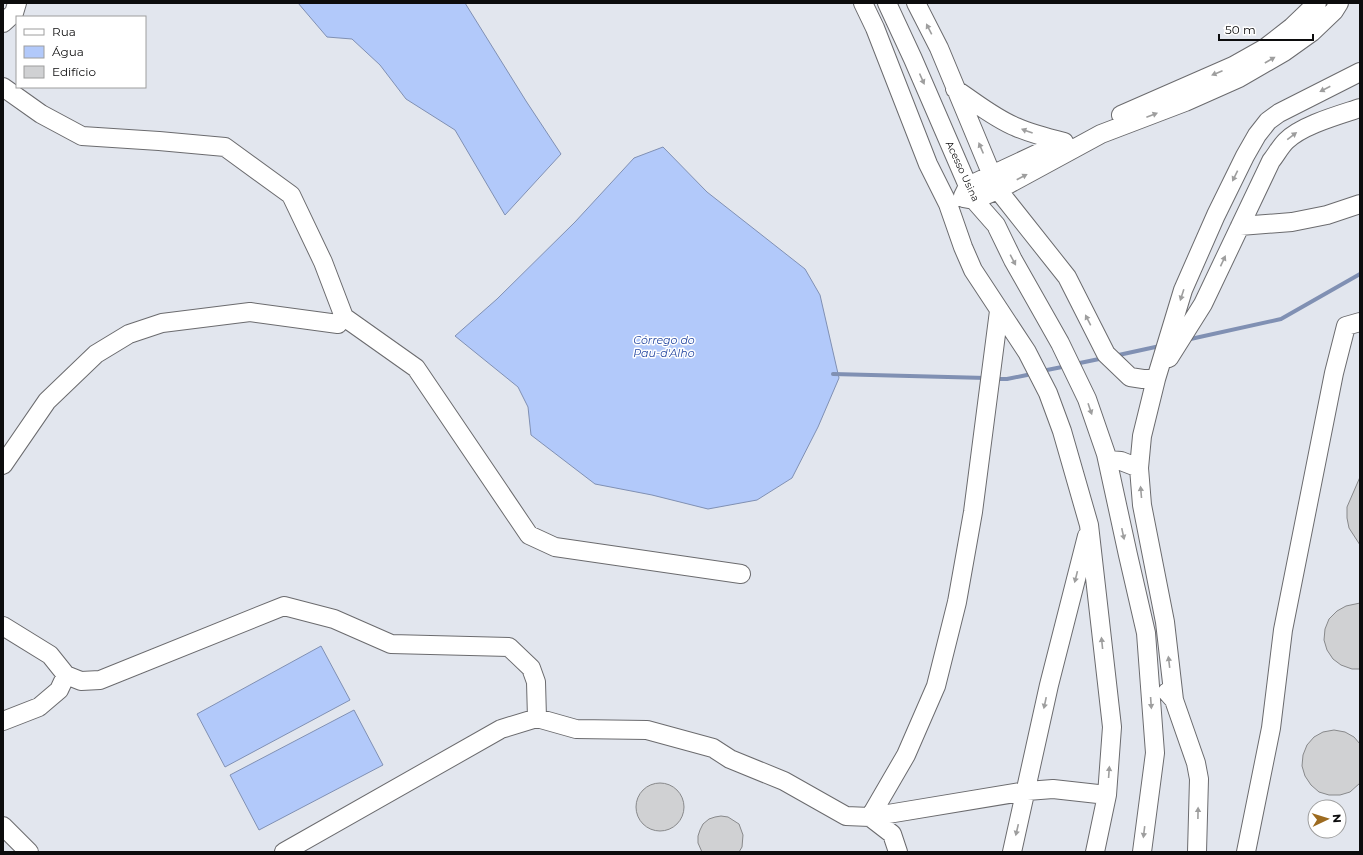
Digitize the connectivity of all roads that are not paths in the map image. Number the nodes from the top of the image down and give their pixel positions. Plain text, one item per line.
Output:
1 (17, 3) edge
2 (863, 3) edge
3 (1317, 3) edge
4 (1339, 3) edge
5 (917, 5) edge
6 (890, 11) edge
7 (3, 24) edge
8 (875, 28) junction
9 (1360, 72) edge
10 (3, 87) edge
11 (955, 89) junction
12 (1360, 108) edge
13 (1256, 135) junction
14 (1067, 147) junction
15 (1271, 161) junction
16 (995, 182) junction
17 (963, 197) junction
18 (1360, 204) edge
19 (996, 226) junction
20 (1240, 226) junction
21 (999, 311) junction
22 (344, 317) junction
23 (1360, 322) edge
24 (1173, 343) junction
25 (1156, 379) junction
26 (1108, 460) junction
27 (3, 465) edge
28 (1139, 468) junction
29 (1089, 525) junction
30 (741, 574) dead end
31 (3, 626) edge
32 (1149, 672) junction
33 (66, 675) junction
34 (1174, 700) junction
35 (537, 718) junction
36 (3, 721) edge
37 (1026, 791) junction
38 (1108, 795) junction
39 (870, 817) junction
40 (3, 826) edge
41 (29, 852) edge
42 (284, 852) edge
43 (898, 852) edge
44 (1012, 852) edge
45 (1095, 852) edge
46 (1142, 852) edge
47 (1197, 852) edge
48 (1246, 852) edge

1 - 7 street
2 - 8 street
3 -> 14 street
14 -> 4 street
5 - 6 street
11 -> 5 street
6 - 8 street
6 -> 17 street, Acesso Usina
8 - 17 street
9 -> 13 street
10 - 22 street
14 -> 11 street
16 -> 11 street
15 -> 12 street
13 - 15 street
13 -> 24 street
14 - 16 street
15 - 20 street
16 - 17 street
16 - 19 street
25 -> 16 street
17 - 19 street, Acesso Usina
17 - 21 street
18 - 20 street
19 -> 26 street, Acesso Usina
24 -> 20 street
21 - 29 street
21 - 39 street
22 - 27 street
22 - 30 street
23 - 48 street
24 - 25 street
25 - 28 street
26 - 28 street
26 -> 32 street, Acesso Usina
34 -> 28 street
29 -> 37 street
38 -> 29 street
31 - 33 street
32 - 34 street
32 -> 46 street, Acesso Usina
33 - 35 street
33 - 36 street
47 -> 34 street
35 - 39 street
35 - 42 street
37 - 38 street
37 - 39 street
37 -> 44 street
38 - 45 street
39 - 43 street
40 - 41 street

